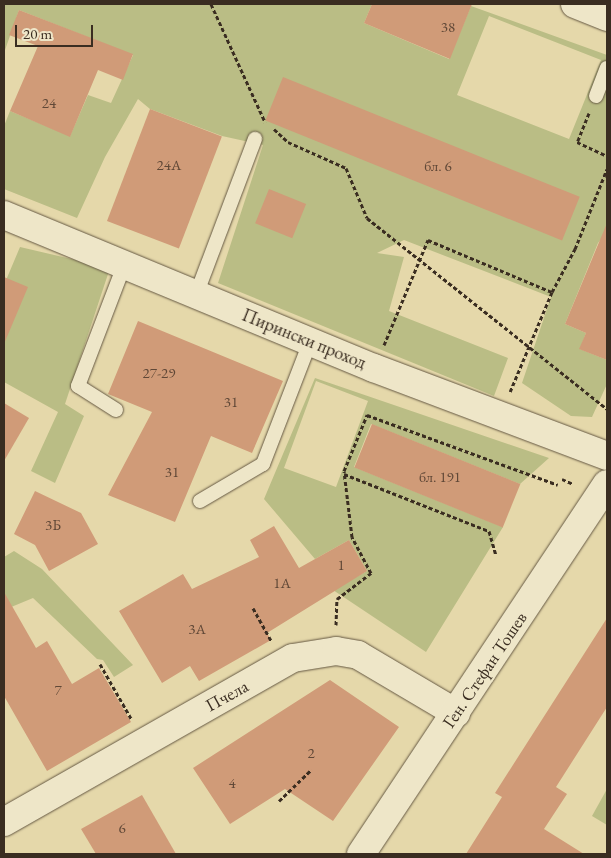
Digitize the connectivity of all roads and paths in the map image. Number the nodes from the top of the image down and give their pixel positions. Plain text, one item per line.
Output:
1 (211, 4) edge
2 (574, 4) edge
3 (607, 17) edge
4 (607, 68) edge
5 (596, 96) joint
6 (256, 139) dead end
7 (607, 156) edge
8 (607, 169) edge
9 (4, 215) edge
10 (419, 261) junction
11 (125, 263) junction
12 (552, 292) junction
13 (196, 295) junction
14 (310, 342) junction
15 (528, 349) junction
16 (374, 368) junction
17 (607, 409) edge
18 (116, 410) dead end
19 (500, 415) junction
20 (607, 456) edge
21 (344, 474) junction
22 (562, 479) dead end
23 (573, 484) dead end
24 (607, 484) edge
25 (558, 485) dead end
26 (200, 501) dead end
27 (496, 555) dead end
28 (253, 608) dead end
29 (336, 651) junction
30 (284, 663) junction
31 (100, 664) dead end
32 (456, 713) junction
33 (145, 742) junction
34 (311, 770) dead end
35 (279, 801) dead end
36 (4, 822) edge
37 (361, 854) edge

1 - 10 path
2 - 3 street
4 - 5 lane
5 - 7 path
6 - 13 lane
8 - 12 path
9 - 11 street, Пирински проход
10 - 12 path
10 - 15 path
10 - 16 path
11 - 13 street, Пирински проход
11 - 18 lane
12 - 15 path
13 - 14 street, Пирински проход
14 - 16 street, Пирински проход
14 - 26 lane
15 - 17 path
15 - 19 path
16 - 19 street, Пирински проход
19 - 20 street, Пирински проход
21 - 25 path
21 - 27 path
21 - 29 path
22 - 23 path
24 - 32 street, Ген. Стефан Тошев
28 - 30 path
29 - 30 street, Пчела
29 - 32 street, Пчела
30 - 33 street, Пчела
31 - 33 path
32 - 37 street, Ген. Стефан Тошев
33 - 36 street, Пчела
34 - 35 path

